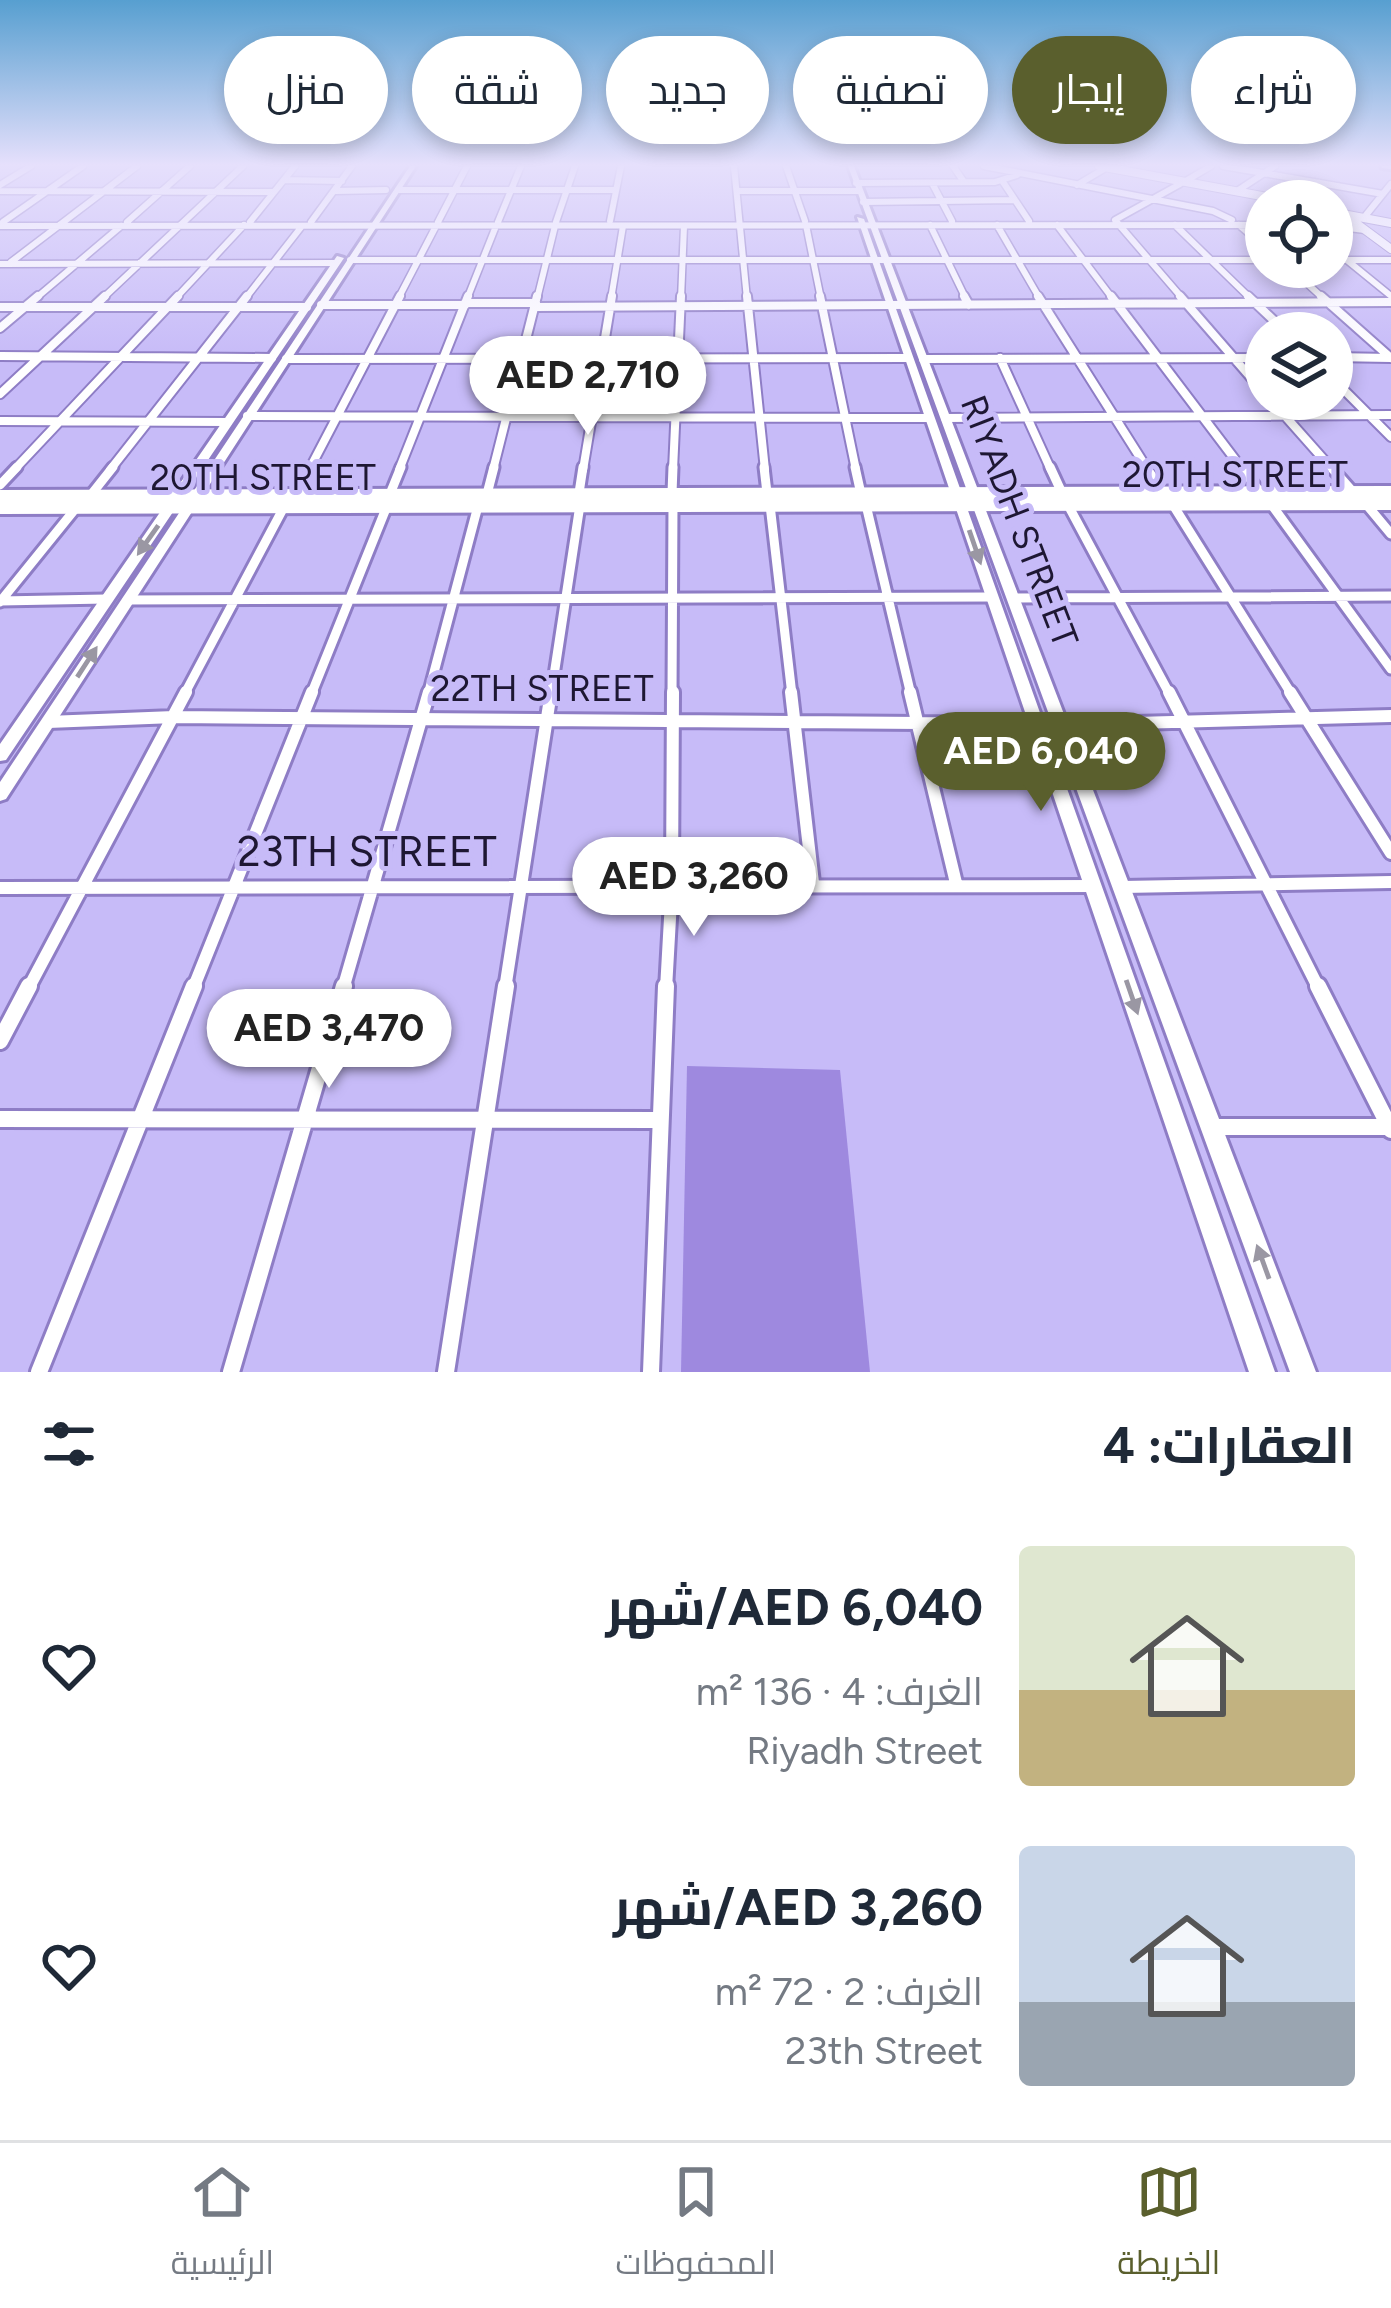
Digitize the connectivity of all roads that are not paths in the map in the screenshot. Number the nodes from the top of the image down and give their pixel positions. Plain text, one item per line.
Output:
1 (54, 230) edge
2 (116, 230) edge
3 (177, 230) edge
4 (241, 230) edge
5 (302, 230) edge
6 (365, 230) edge
7 (434, 230) edge
8 (494, 230) edge
9 (554, 230) edge
10 (622, 230) edge
11 (684, 230) edge
12 (743, 230) edge
13 (807, 230) edge
14 (868, 230) edge
15 (870, 230) edge
16 (932, 230) edge
17 (1000, 230) edge
18 (1061, 230) edge
19 (1123, 230) edge
20 (1180, 230) edge
21 (1366, 230) edge
22 (1388, 243) edge
23 (418, 260) junction
24 (482, 260) junction
25 (547, 260) junction
26 (617, 260) junction
27 (683, 260) junction
28 (746, 260) junction
29 (813, 260) junction
30 (1018, 260) junction
31 (1083, 260) junction
32 (1149, 260) junction
33 (1213, 260) junction
34 (1245, 260) edge
35 (1353, 260) edge
36 (1391, 260) edge
37 (946, 261) junction
38 (273, 262) junction
39 (343, 262) junction
40 (874, 262) junction
41 (886, 262) junction
42 (141, 263) junction
43 (208, 263) junction
44 (74, 264) junction
45 (1353, 265) edge
46 (3, 266) edge
47 (1314, 288) edge
48 (1391, 299) edge
49 (1331, 302) junction
50 (1186, 303) junction
51 (1259, 303) junction
52 (395, 304) junction
53 (465, 304) junction
54 (1044, 304) junction
55 (1115, 304) junction
56 (536, 305) junction
57 (888, 305) junction
58 (969, 305) junction
59 (168, 306) junction
60 (314, 306) junction
61 (0, 307) edge
62 (24, 307) junction
63 (95, 307) junction
64 (237, 307) junction
65 (608, 307) junction
66 (680, 307) junction
67 (748, 307) junction
68 (819, 307) junction
69 (903, 307) junction
70 (1267, 312) edge
71 (0, 328) edge
72 (0, 356) edge
73 (42, 356) junction
74 (198, 357) junction
75 (118, 358) junction
76 (676, 358) junction
77 (754, 358) junction
78 (830, 358) junction
79 (908, 358) junction
80 (923, 358) junction
81 (1000, 358) junction
82 (1075, 358) junction
83 (1154, 358) junction
84 (1353, 358) edge
85 (279, 359) junction
86 (366, 359) junction
87 (521, 359) junction
88 (599, 359) junction
89 (1234, 359) junction
90 (1245, 359) edge
91 (1389, 359) edge
92 (442, 360) junction
93 (1245, 371) edge
94 (0, 394) edge
95 (1353, 398) edge
96 (338, 415) junction
97 (1353, 415) edge
98 (1371, 415) junction
99 (1391, 415) edge
100 (247, 416) junction
101 (421, 416) junction
102 (507, 416) junction
103 (592, 416) junction
104 (675, 416) junction
105 (1201, 416) junction
106 (1245, 416) edge
107 (760, 417) junction
108 (845, 417) junction
109 (1113, 417) junction
110 (929, 418) junction
111 (945, 418) junction
112 (1027, 418) junction
113 (149, 420) junction
114 (1289, 420) edge
115 (0, 421) edge
116 (57, 421) junction
117 (228, 422) junction
118 (1391, 437) edge
119 (0, 484) edge
120 (1260, 492) junction
121 (1353, 492) junction
122 (1391, 492) edge
123 (1163, 493) junction
124 (487, 494) junction
125 (296, 495) junction
126 (0, 496) edge
127 (90, 496) junction
128 (580, 499) junction
129 (672, 499) junction
130 (768, 499) junction
131 (957, 499) junction
132 (976, 499) junction
133 (1065, 499) junction
134 (388, 500) junction
135 (864, 500) junction
136 (174, 502) junction
137 (191, 502) junction
138 (1271, 504) junction
139 (1366, 504) junction
140 (1391, 504) edge
141 (1173, 505) junction
142 (478, 506) junction
143 (284, 507) junction
144 (0, 508) edge
145 (76, 508) junction
146 (1391, 534) edge
147 (672, 593) junction
148 (779, 595) junction
149 (886, 596) junction
150 (1336, 596) junction
151 (1391, 596) edge
152 (992, 597) junction
153 (1228, 597) junction
154 (1014, 598) junction
155 (1121, 598) junction
156 (106, 599) junction
157 (236, 599) junction
158 (346, 599) junction
159 (454, 599) junction
160 (562, 599) junction
161 (127, 600) junction
162 (0, 601) edge
163 (1391, 669) edge
164 (1391, 716) edge
165 (174, 717) junction
166 (1305, 717) junction
167 (299, 718) junction
168 (422, 718) junction
169 (547, 718) junction
170 (672, 719) junction
171 (793, 719) junction
172 (916, 720) junction
173 (1183, 720) junction
174 (47, 722) junction
175 (1037, 724) junction
176 (1063, 725) junction
177 (0, 729) edge
178 (19, 729) junction
179 (0, 756) edge
180 (0, 795) edge
181 (1391, 853) edge
182 (1391, 882) edge
183 (672, 883) junction
184 (813, 883) junction
185 (956, 883) junction
186 (232, 884) junction
187 (374, 884) junction
188 (524, 884) junction
189 (1266, 884) junction
190 (84, 885) junction
191 (1094, 886) junction
192 (1123, 887) junction
193 (0, 888) edge
194 (0, 1041) edge
195 (487, 1116) junction
196 (306, 1117) junction
197 (139, 1118) junction
198 (0, 1119) edge
199 (658, 1120) junction
200 (1213, 1127) junction
201 (1390, 1128) edge
202 (39, 1372) edge
203 (232, 1372) edge
204 (446, 1372) edge
205 (651, 1372) edge
206 (1262, 1372) edge
207 (1303, 1372) edge

1 - 46 street
2 - 44 street
3 - 42 street
4 - 43 street
5 - 38 street
6 - 39 main road
7 - 23 street
8 - 24 street
9 - 25 street
10 - 26 street
11 - 27 street
12 - 28 street
13 - 29 street
14 - 40 main road, RIYADH STREET
15 - 41 main road, RIYADH STREET
16 - 37 street
17 - 30 street
18 - 31 street
19 - 32 street
20 - 33 street
21 - 22 street
23 - 24 street
23 - 39 street
23 - 52 street
24 - 25 street
24 - 53 street
25 - 26 street
25 - 56 street
26 - 27 street
26 - 65 street
27 - 28 street
27 - 66 street
28 - 29 street
28 - 67 street
29 - 40 street
29 - 68 street
30 - 31 street
30 - 37 street
30 - 54 street
31 - 32 street
31 - 55 street
32 - 33 street
32 - 50 street
33 - 34 street
33 - 51 street
35 - 36 street
37 - 41 street
37 - 58 street
38 - 39 street
38 - 43 street
38 - 64 street
39 - 60 main road
40 - 41 street
40 - 57 main road, RIYADH STREET
41 - 69 main road, RIYADH STREET
42 - 43 street
42 - 44 street
42 - 63 street
43 - 59 street
44 - 46 street
44 - 62 street
45 - 48 street
47 - 49 street
48 - 49 street
49 - 51 street
49 - 91 street
50 - 51 street
50 - 55 street
50 - 89 street
51 - 70 street
52 - 53 street
52 - 60 street
52 - 86 street
53 - 56 street
53 - 92 street
54 - 55 street
54 - 58 street
54 - 82 street
55 - 83 street
56 - 65 street
56 - 87 street
57 - 68 street
57 - 69 street
57 - 79 main road, RIYADH STREET
58 - 69 street
59 - 63 street
59 - 64 street
59 - 75 street
60 - 64 street
60 - 85 main road
61 - 62 street
62 - 63 street
62 - 71 street
63 - 73 street
64 - 74 street
65 - 66 street
65 - 88 street
66 - 67 street
66 - 76 street
67 - 68 street
67 - 77 street
68 - 78 street
69 - 80 main road, RIYADH STREET
72 - 73 street
73 - 75 street
73 - 94 street
74 - 75 street
74 - 85 street
74 - 113 street
75 - 116 street
76 - 77 street
76 - 88 street
76 - 104 street
77 - 78 street
77 - 107 street
78 - 79 street
78 - 108 street
79 - 110 main road, RIYADH STREET
80 - 81 street
80 - 111 main road, RIYADH STREET
81 - 82 street
81 - 112 street
82 - 83 street
82 - 109 street
83 - 89 street
83 - 105 street
84 - 91 street
85 - 86 street
85 - 100 main road
85 - 117 main road
86 - 92 street
86 - 96 street
87 - 88 street
87 - 92 street
87 - 102 street
88 - 103 street
89 - 90 street
89 - 93 street
92 - 101 street
95 - 98 street
96 - 100 street
96 - 101 street
96 - 125 street
97 - 98 street
98 - 99 street
98 - 118 street
100 - 137 main road
101 - 102 street
101 - 134 street
102 - 103 street
102 - 124 street
103 - 104 street
103 - 128 street
104 - 107 street
104 - 129 street
105 - 106 street
105 - 109 street
105 - 120 street
107 - 108 street
107 - 130 street
108 - 110 street
108 - 135 street
109 - 112 street
109 - 123 street
110 - 131 main road, RIYADH STREET
111 - 112 street
111 - 132 main road, RIYADH STREET
112 - 133 street
113 - 116 street
113 - 117 street
113 - 127 street
114 - 121 street
115 - 116 street
116 - 119 street
117 - 136 main road
120 - 121 street, 20TH STREET
120 - 123 street, 20TH STREET
121 - 122 street, 20TH STREET
123 - 133 street, 20TH STREET
124 - 128 street, 20TH STREET
124 - 134 street, 20TH STREET
125 - 134 street, 20TH STREET
125 - 137 street, 20TH STREET
126 - 127 street, 20TH STREET
127 - 136 street, 20TH STREET
128 - 129 street, 20TH STREET
128 - 142 street, 20TH STREET
128 - 160 street
129 - 130 street, 20TH STREET
129 - 147 street
130 - 135 street, 20TH STREET
130 - 148 street
131 - 132 street, 20TH STREET
131 - 135 street, 20TH STREET
131 -> 152 main road, RIYADH STREET
132 - 133 street, 20TH STREET
132 - 154 main road, RIYADH STREET
133 - 141 street, 20TH STREET
133 - 155 street
134 - 142 street, 20TH STREET
134 - 143 street, 20TH STREET
134 - 158 street
135 - 149 street
136 - 137 street, 20TH STREET
136 - 145 street, 20TH STREET
136 -> 156 main road
137 - 143 street, 20TH STREET
137 - 161 main road
138 - 139 street, 20TH STREET
138 - 141 street, 20TH STREET
138 - 150 street
139 - 140 street, 20TH STREET
139 - 146 street
141 - 153 street
142 - 159 street
143 - 157 street
144 - 145 street, 20TH STREET
145 - 162 street
147 - 148 street
147 - 160 street
147 - 170 street
148 - 149 street
148 - 171 street
149 - 152 street
149 - 172 street
150 - 151 street
150 - 153 street
150 - 163 street
152 - 175 main road, RIYADH STREET
153 - 155 street
153 - 166 street
154 - 155 street
154 - 176 main road, RIYADH STREET
155 - 173 street
156 - 162 street
156 - 178 main road
157 - 158 street
157 - 161 street
157 - 165 street
158 - 159 street
158 - 167 street
159 - 160 street
159 - 168 street
160 - 169 street
174 -> 161 main road
164 - 166 street
165 - 167 street, 22TH STREET
165 - 174 street, 22TH STREET
165 - 190 street
166 - 173 street
166 - 181 street
167 - 168 street, 22TH STREET
167 - 186 street
168 - 169 street, 22TH STREET
168 - 187 street
169 - 170 street, 22TH STREET
169 - 188 street
170 - 171 street, 22TH STREET
170 - 183 street
171 - 172 street, 22TH STREET
171 - 184 street
172 - 175 street, 22TH STREET
172 - 185 street
173 - 176 street
173 - 189 street
174 - 180 main road
175 - 191 main road, RIYADH STREET
176 - 192 main road, RIYADH STREET
177 - 178 street
178 - 179 main road
182 - 189 street
183 - 184 street, 23TH STREET
183 - 188 street, 23TH STREET
183 - 199 street
184 - 185 street, 23TH STREET
185 - 191 street, 23TH STREET
186 - 187 street, 23TH STREET
186 - 190 street, 23TH STREET
186 - 197 street
187 - 188 street, 23TH STREET
187 - 196 street
188 - 195 street
189 - 192 street
189 - 201 street
190 - 193 street, 23TH STREET
190 - 194 street
191 -> 206 main road, RIYADH STREET
192 - 200 main road, RIYADH STREET
195 - 196 street
195 - 199 street
195 - 204 street
196 - 197 street
196 - 203 street
197 - 198 street
197 - 202 street
199 - 205 street
200 - 201 street
207 -> 200 main road, RIYADH STREET

